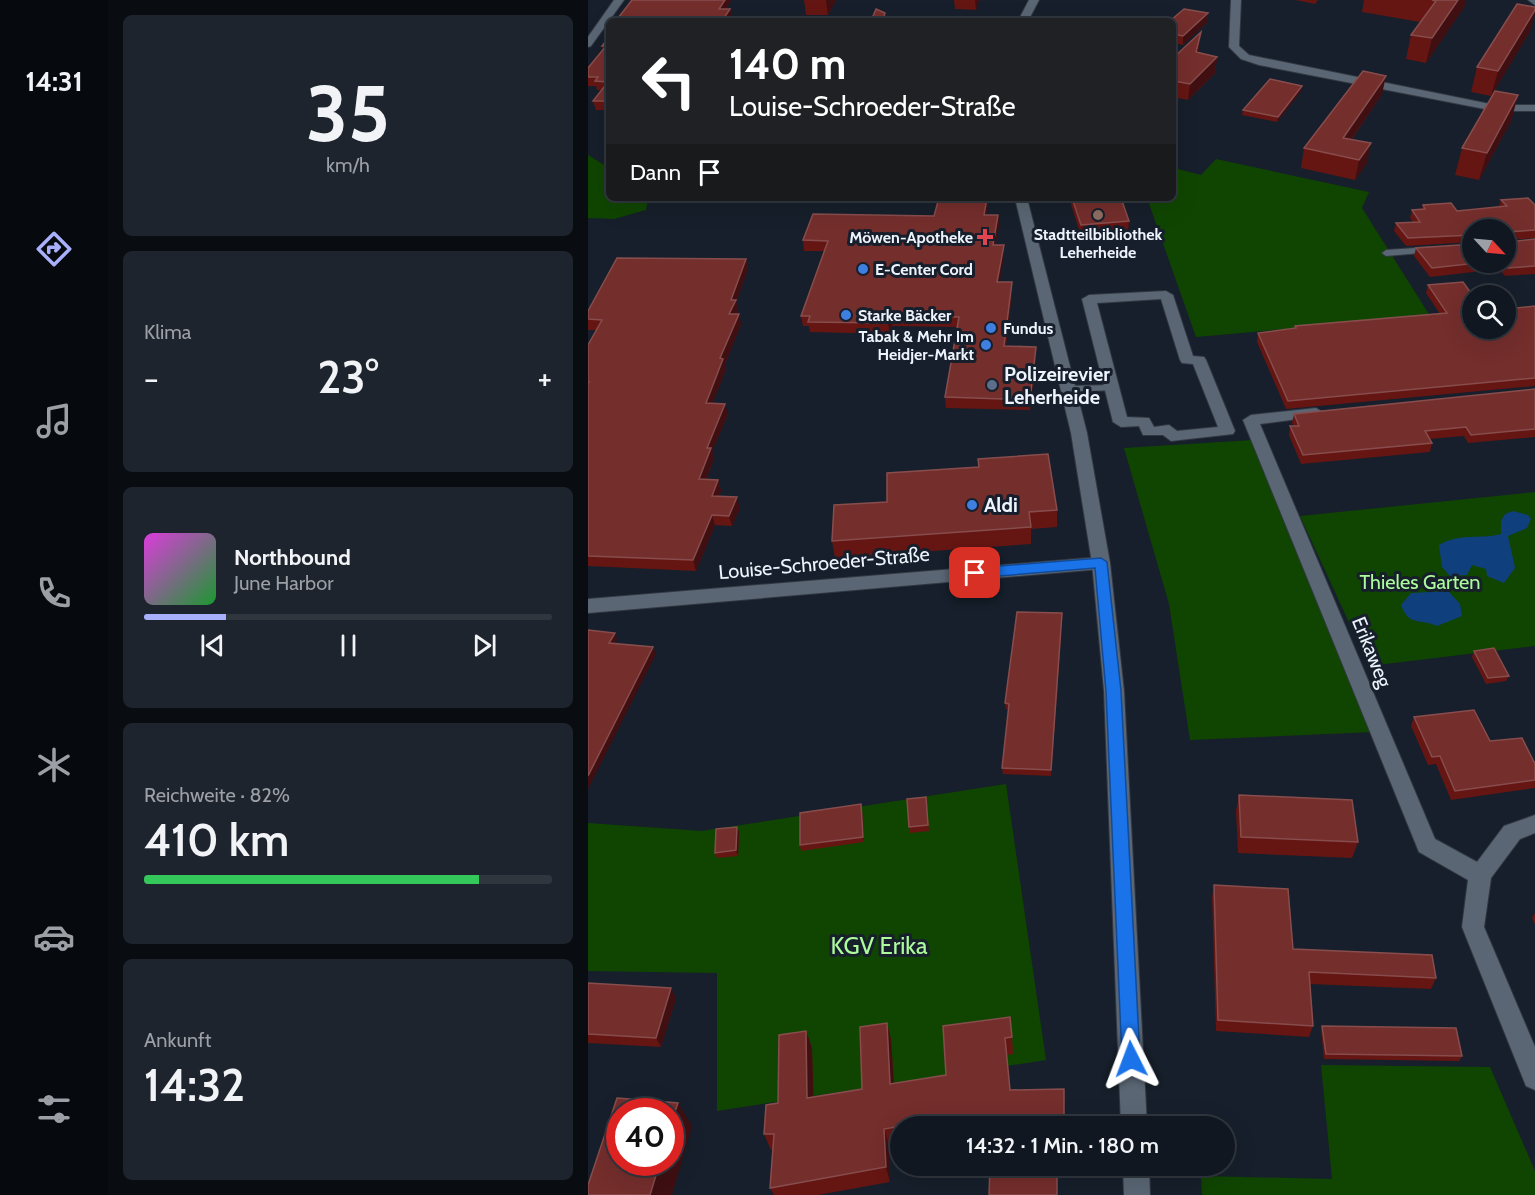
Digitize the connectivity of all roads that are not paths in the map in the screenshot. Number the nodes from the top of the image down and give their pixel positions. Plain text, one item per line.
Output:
1 (619, 0) edge
2 (1026, 0) edge
3 (1034, 0) edge
4 (1236, 0) edge
5 (1024, 17) edge
6 (606, 18) edge
7 (606, 18) edge
8 (588, 44) edge
9 (1535, 108) edge
10 (1022, 201) edge
11 (1441, 250) edge
12 (1386, 254) dead end
13 (1112, 388) junction
14 (1066, 390) junction
15 (1334, 411) edge
16 (1101, 562) junction
17 (588, 606) edge
18 (1535, 824) edge
19 (1480, 875) junction
20 (1535, 1077) edge
21 (1134, 1116) edge
22 (1136, 1176) edge
23 (1137, 1195) edge

1 - 6 street
2 - 5 street
3 - 5 street
4 - 9 street
7 - 8 street
10 - 14 street
11 - 12 lane
13 - 13 street
13 - 14 lane
14 - 16 street
15 - 19 street, Erikaweg
16 - 17 street, Louise-Schroeder-Straße
16 - 21 street
18 - 19 street
19 - 20 street
22 - 23 street

